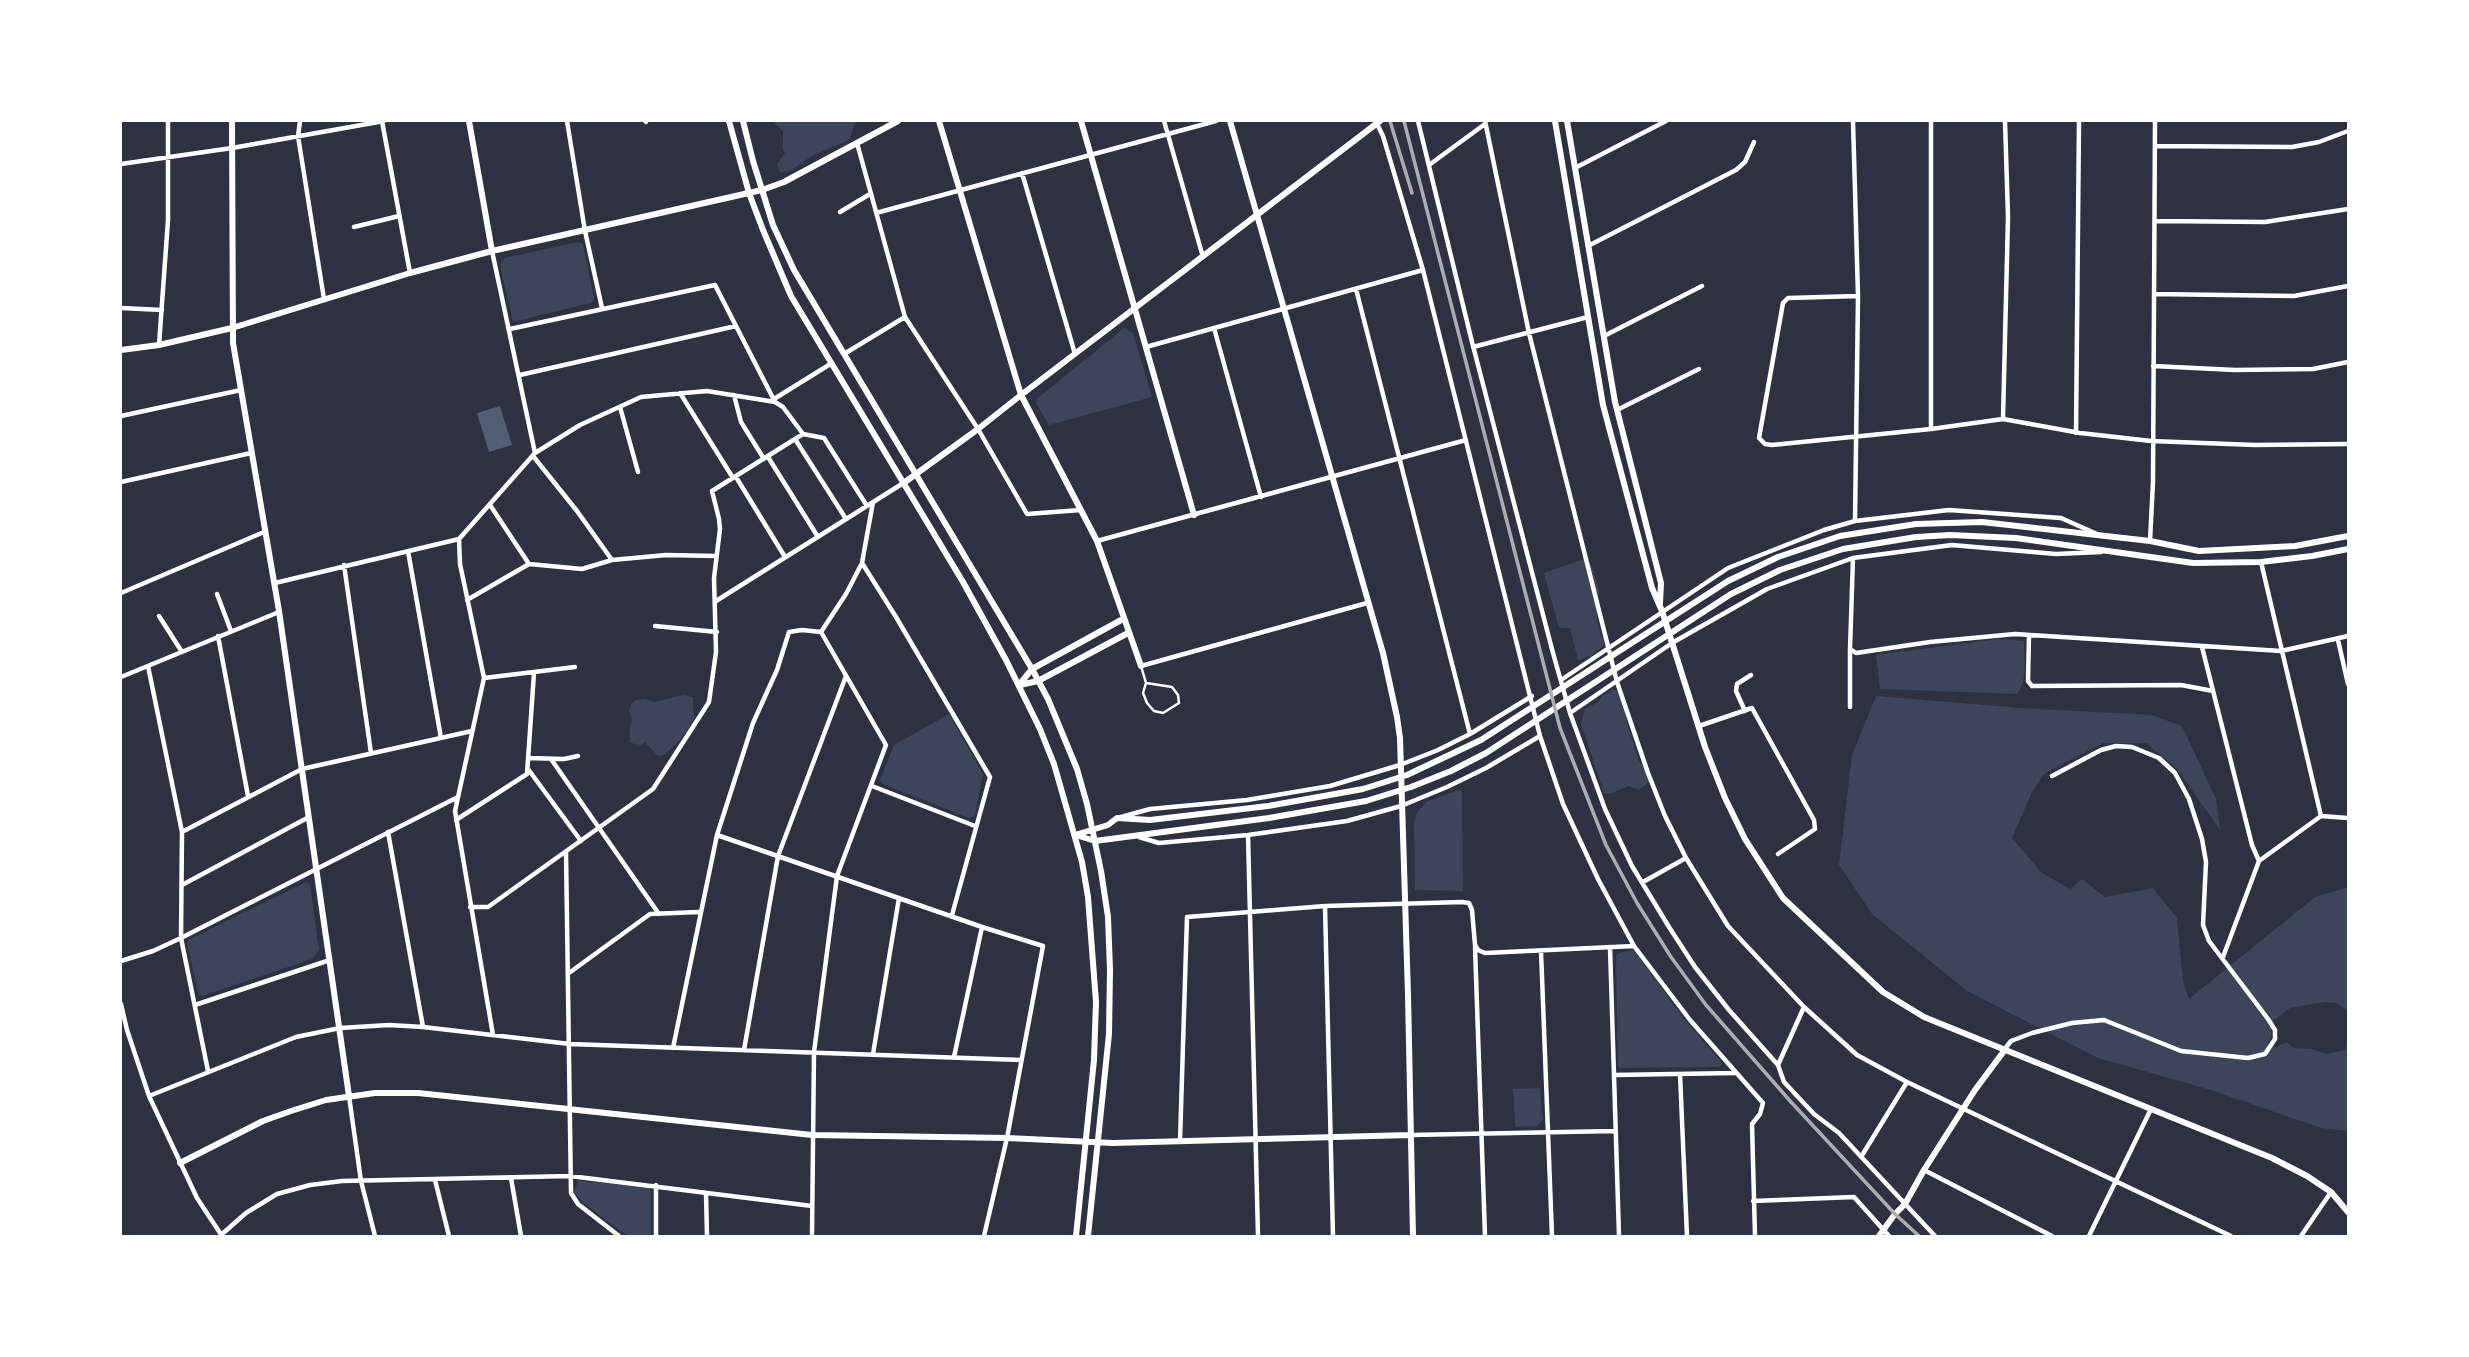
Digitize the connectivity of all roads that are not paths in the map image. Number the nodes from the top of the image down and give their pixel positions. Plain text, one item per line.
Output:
1 (168, 121) edge
2 (232, 121) edge
3 (300, 121) edge
4 (383, 121) edge
5 (469, 121) edge
6 (567, 121) edge
7 (729, 121) edge
8 (743, 121) edge
9 (898, 121) edge
10 (939, 121) edge
11 (1081, 121) edge
12 (1164, 121) edge
13 (1216, 121) edge
14 (1230, 121) edge
15 (1418, 121) edge
16 (1555, 121) edge
17 (1567, 121) edge
18 (1666, 121) edge
19 (1853, 121) edge
20 (1931, 121) edge
21 (2005, 121) edge
22 (2079, 121) edge
23 (2155, 121) edge
24 (1377, 122) edge
25 (1485, 122) edge
26 (2348, 131) edge
27 (1168, 134) junction
28 (298, 136) junction
29 (1754, 142) dead end
30 (857, 143) junction
31 (2155, 146) junction
32 (232, 148) junction
33 (1091, 156) junction
34 (169, 157) junction
35 (121, 164) edge
36 (1429, 165) junction
37 (1575, 168) junction
38 (1023, 173) junction
39 (959, 189) junction
40 (762, 190) junction
41 (749, 192) junction
42 (870, 194) junction
43 (2348, 209) edge
44 (840, 212) dead end
45 (876, 213) junction
46 (400, 216) junction
47 (1256, 216) junction
48 (2155, 221) junction
49 (354, 227) dead end
50 (585, 230) junction
51 (1588, 246) junction
52 (492, 251) junction
53 (1203, 257) junction
54 (1423, 270) junction
55 (410, 273) junction
56 (1702, 286) dead end
57 (2348, 286) edge
58 (1356, 289) junction
59 (2154, 294) junction
60 (1858, 296) junction
61 (324, 299) junction
62 (121, 308) edge
63 (602, 308) junction
64 (1135, 309) junction
65 (1283, 309) junction
66 (162, 310) junction
67 (905, 317) junction
68 (1588, 317) junction
69 (736, 326) junction
70 (232, 328) junction
71 (1214, 328) junction
72 (510, 329) junction
73 (1529, 333) junction
74 (1603, 337) junction
75 (159, 345) junction
76 (1146, 347) junction
77 (1473, 347) junction
78 (121, 350) edge
79 (844, 354) junction
80 (1075, 355) junction
81 (2348, 362) edge
82 (832, 363) junction
83 (2153, 366) junction
84 (1699, 369) dead end
85 (520, 375) junction
86 (241, 390) junction
87 (680, 393) junction
88 (734, 395) junction
89 (1021, 395) junction
90 (774, 400) junction
91 (620, 407) junction
92 (1617, 410) junction
93 (121, 416) edge
94 (2003, 419) junction
95 (978, 429) junction
96 (1931, 429) junction
97 (2076, 433) junction
98 (803, 434) junction
99 (1854, 437) junction
100 (795, 439) junction
101 (1466, 440) junction
102 (2151, 441) junction
103 (2348, 444) edge
104 (251, 453) junction
105 (534, 455) junction
106 (766, 458) junction
107 (1400, 458) junction
108 (638, 472) dead end
109 (915, 475) junction
110 (1332, 476) junction
111 (734, 478) junction
112 (121, 482) edge
113 (905, 482) junction
114 (1261, 496) junction
115 (873, 502) junction
116 (490, 505) junction
117 (867, 506) junction
118 (1081, 510) junction
119 (1194, 515) junction
120 (846, 519) junction
121 (1855, 521) junction
122 (264, 532) junction
123 (2100, 536) junction
124 (2348, 536) edge
125 (818, 537) junction
126 (460, 539) junction
127 (1097, 541) junction
128 (2150, 541) junction
129 (2348, 549) edge
130 (408, 551) junction
131 (2113, 551) junction
132 (716, 556) junction
133 (785, 557) junction
134 (1853, 558) junction
135 (612, 560) junction
136 (2261, 562) junction
137 (862, 563) junction
138 (529, 564) junction
139 (344, 565) junction
140 (275, 583) junction
141 (121, 593) edge
142 (217, 594) dead end
143 (467, 601) junction
144 (716, 601) junction
145 (1367, 603) junction
146 (1661, 608) junction
147 (279, 611) junction
148 (159, 616) dead end
149 (1123, 619) junction
150 (655, 626) dead end
151 (231, 631) junction
152 (717, 632) junction
153 (821, 632) junction
154 (1128, 633) junction
155 (2029, 635) junction
156 (218, 636) junction
157 (2348, 636) edge
158 (2338, 640) junction
159 (1672, 643) junction
160 (2202, 647) junction
161 (1608, 649) junction
162 (1850, 649) junction
163 (2281, 651) junction
164 (181, 652) junction
165 (148, 666) junction
166 (1141, 666) junction
167 (575, 667) dead end
168 (1032, 669) junction
169 (534, 673) junction
170 (846, 676) junction
171 (1751, 676) dead end
172 (121, 677) edge
173 (484, 678) junction
174 (1561, 680) junction
175 (1038, 681) junction
176 (1146, 682) junction
177 (1617, 682) junction
178 (2348, 684) edge
179 (1019, 685) junction
180 (2213, 691) junction
181 (1532, 696) junction
182 (1850, 707) dead end
183 (1745, 711) junction
184 (1570, 713) junction
185 (1699, 726) junction
186 (472, 731) junction
187 (1470, 734) junction
188 (1540, 736) junction
189 (441, 738) junction
190 (371, 753) junction
191 (578, 756) dead end
192 (528, 758) junction
193 (551, 759) junction
194 (1400, 765) junction
195 (527, 768) junction
196 (302, 769) junction
197 (2052, 776) dead end
198 (872, 786) junction
199 (248, 796) junction
200 (456, 798) junction
201 (1401, 806) junction
202 (310, 816) junction
203 (2321, 816) junction
204 (1117, 818) junction
205 (2348, 818) edge
206 (456, 820) junction
207 (975, 826) junction
208 (600, 828) junction
209 (1092, 828) junction
210 (182, 832) junction
211 (388, 832) junction
212 (717, 835) junction
213 (1075, 835) junction
214 (1134, 835) junction
215 (1248, 835) junction
216 (582, 841) junction
217 (1095, 841) junction
218 (566, 852) junction
219 (1779, 854) dead end
220 (778, 856) junction
221 (1686, 858) junction
222 (2259, 862) junction
223 (317, 869) junction
224 (836, 876) junction
225 (1643, 882) junction
226 (182, 885) junction
227 (899, 898) junction
228 (1404, 905) junction
229 (1325, 906) junction
230 (470, 907) junction
231 (699, 912) junction
232 (1249, 912) junction
233 (659, 914) junction
234 (952, 915) junction
235 (982, 927) junction
236 (181, 938) junction
237 (1475, 945) junction
238 (1634, 946) junction
239 (1610, 947) junction
240 (1541, 951) junction
241 (2223, 957) junction
242 (330, 960) junction
243 (121, 961) edge
244 (568, 973) junction
245 (121, 1004) edge
246 (195, 1005) junction
247 (1804, 1007) junction
248 (424, 1027) junction
249 (340, 1028) junction
250 (493, 1035) junction
251 (570, 1044) junction
252 (673, 1048) junction
253 (744, 1050) junction
254 (2004, 1051) junction
255 (814, 1052) junction
256 (873, 1054) junction
257 (954, 1057) junction
258 (1021, 1060) junction
259 (1778, 1065) junction
260 (208, 1071) junction
261 (1734, 1073) junction
262 (1680, 1074) junction
263 (1614, 1075) junction
264 (1907, 1082) junction
265 (149, 1096) junction
266 (349, 1096) junction
267 (1964, 1107) junction
268 (2151, 1109) junction
269 (572, 1110) junction
270 (1615, 1131) junction
271 (1548, 1132) junction
272 (1481, 1133) junction
273 (813, 1135) junction
274 (1410, 1135) junction
275 (1330, 1137) junction
276 (1007, 1138) junction
277 (1255, 1139) junction
278 (1180, 1141) junction
279 (1086, 1143) junction
280 (1098, 1143) junction
281 (1861, 1157) junction
282 (180, 1163) junction
283 (1924, 1170) junction
284 (570, 1176) junction
285 (511, 1178) junction
286 (435, 1180) junction
287 (361, 1181) junction
288 (2116, 1181) junction
289 (656, 1185) junction
290 (2330, 1192) junction
291 (706, 1193) junction
292 (1753, 1202) junction
293 (1905, 1204) junction
294 (812, 1206) junction
295 (2346, 1209) edge
296 (1881, 1233) edge
297 (222, 1235) edge
298 (375, 1236) edge
299 (449, 1236) edge
300 (521, 1236) edge
301 (619, 1236) edge
302 (656, 1236) edge
303 (707, 1236) edge
304 (812, 1236) edge
305 (984, 1236) edge
306 (1076, 1236) edge
307 (1088, 1236) edge
308 (1258, 1236) edge
309 (1333, 1236) edge
310 (1413, 1236) edge
311 (1485, 1236) edge
312 (1552, 1236) edge
313 (1619, 1236) edge
314 (1687, 1236) edge
315 (1755, 1236) edge
316 (1889, 1236) edge
317 (1935, 1236) edge
318 (2052, 1236) edge
319 (2088, 1236) edge
320 (2231, 1236) edge
321 (2301, 1236) edge

1 - 34 street
2 - 32 street
3 - 28 street
4 - 28 street
4 - 46 street
5 - 52 street
6 - 50 street
7 - 41 street
8 - 40 street
9 - 30 street
10 - 39 street
11 - 33 street
12 - 27 street
13 - 27 street
14 - 47 street
15 - 36 street
16 - 68 street
17 - 37 street
18 - 37 street
19 - 60 street
20 - 96 street
21 - 94 street
22 - 97 street
23 - 31 street
24 - 47 street
24 - 54 street
25 - 36 street
25 - 73 street
26 - 31 street
27 - 33 street
27 - 53 street
28 - 32 street
28 - 61 street
29 - 51 street
30 - 40 street
30 - 42 street
31 - 48 street
32 - 34 street
32 - 70 street
33 - 38 street
33 - 64 street
34 - 35 street
34 - 66 street
36 - 77 street
37 - 51 street
38 - 39 street
38 - 80 street
39 - 45 street
39 - 89 street
40 - 41 street
40 - 79 street
41 - 50 street
41 - 82 street
42 - 44 street
42 - 45 street
43 - 48 street
45 - 67 street
46 - 49 street
46 - 55 street
47 - 53 street
47 - 65 street
48 - 59 street
50 - 52 street
50 - 63 street
51 - 74 street
52 - 55 street
52 - 72 street
53 - 64 street
54 - 58 street
54 - 101 street
55 - 61 street
56 - 74 street
57 - 59 street
58 - 65 street
58 - 107 street
59 - 83 street
60 - 99 street
60 - 99 street
61 - 70 street
62 - 66 street
63 - 69 street
63 - 72 street
64 - 76 street
64 - 80 street
65 - 71 street
65 - 110 street
66 - 75 street
67 - 79 street
67 - 95 street
68 - 73 street
68 - 146 street
69 - 85 street
69 - 90 street
70 - 75 street
70 - 86 street
71 - 76 street
71 - 114 street
72 - 85 street
73 - 77 street
73 - 161 street
74 - 92 street
75 - 78 street
76 - 119 street
77 - 174 street
79 - 109 street
80 - 89 street
81 - 83 street
82 - 90 street
82 - 113 street
83 - 102 street
84 - 92 street
85 - 105 street
86 - 93 street
86 - 104 street
87 - 88 street
87 - 91 street
87 - 111 street
88 - 90 street
88 - 106 street
89 - 95 street
89 - 118 street
90 - 98 street
91 - 105 street
91 - 108 street
92 - 146 street
94 - 96 street
94 - 97 street
95 - 109 street
95 - 118 street
96 - 99 street
97 - 102 street
98 - 100 street
98 - 117 street
99 - 121 street
100 - 106 street
100 - 120 street
101 - 107 street
101 - 181 street
102 - 103 street
102 - 128 street
104 - 112 street
104 - 122 street
105 - 116 street
105 - 135 street
106 - 111 street
106 - 125 street
107 - 110 street
107 - 187 street
109 - 113 street
109 - 168 street
110 - 114 street
110 - 145 street
111 - 132 street
111 - 133 street
113 - 115 street
113 - 179 street
114 - 119 street
115 - 117 street
115 - 137 street
116 - 126 street
116 - 138 street
117 - 120 street
118 - 127 street
119 - 127 street
120 - 125 street
121 - 123 street
121 - 146 street
122 - 140 street
122 - 141 street
123 - 128 street
123 - 204 street
124 - 128 street
125 - 133 street
126 - 130 street
126 - 143 street
127 - 149 street
129 - 136 street
130 - 139 street
130 - 189 street
131 - 134 street
131 - 136 street
131 - 214 street
132 - 135 street
132 - 144 street
133 - 144 street
134 - 159 street
134 - 162 street
135 - 138 street
136 - 163 street
137 - 153 street
137 - 207 street
138 - 143 street
139 - 140 street
139 - 190 street
140 - 147 street
142 - 151 street
143 - 173 street
144 - 152 street
145 - 166 street
145 - 194 street
146 - 159 street
146 - 161 street
147 - 151 street
147 - 196 street
148 - 164 street
149 - 154 street
149 - 168 street
150 - 152 street
151 - 156 street
152 - 208 street
153 - 170 street
153 - 212 street
154 - 166 street
154 - 175 street
155 - 160 street
155 - 162 street
155 - 180 street
156 - 164 street
156 - 199 street
157 - 158 street
158 - 163 street
158 - 178 street
159 - 177 street
159 - 185 street
160 - 163 street
160 - 180 street
161 - 174 street
161 - 177 street
162 - 182 street
163 - 203 street
164 - 165 street
165 - 172 street
165 - 210 street
166 - 176 lane
167 - 169 street
168 - 175 street
168 - 179 street
169 - 173 street
169 - 192 street
170 - 198 street
170 - 220 street
171 - 183 street
173 - 186 street
174 - 184 street
175 - 179 street
175 - 209 street
176 - 176 lane
177 - 184 street
177 - 221 street
179 - 213 street
180 - 222 street
181 - 187 street
181 - 188 street
183 - 185 street
183 - 219 street
184 - 225 street
185 - 254 street
186 - 189 street
186 - 200 street
187 - 194 street
188 - 201 street
188 - 238 street
189 - 190 street
190 - 196 street
191 - 193 street
192 - 193 street
192 - 195 street
193 - 208 street
194 - 201 street
194 - 204 street
195 - 206 street
195 - 216 street
196 - 199 street
196 - 202 street
197 - 241 street
198 - 207 street
198 - 224 street
199 - 210 street
200 - 206 street
200 - 211 street
201 - 215 street
201 - 228 street
202 - 223 street
202 - 226 street
203 - 205 street
203 - 222 street
204 - 209 street
206 - 230 street
207 - 234 street
208 - 216 street
208 - 233 street
209 - 213 street
209 - 217 street
210 - 226 street
211 - 223 street
211 - 248 street
212 - 220 street
212 - 231 street
213 - 217 street
213 - 279 street
214 - 215 street
214 - 217 street
215 - 232 street
216 - 218 street
217 - 280 street
218 - 230 street
218 - 244 street
220 - 224 street
220 - 253 street
221 - 225 street
221 - 247 street
222 - 241 street
223 - 236 street
223 - 242 street
224 - 227 street
224 - 255 street
225 - 259 street
226 - 236 street
227 - 234 street
227 - 256 street
228 - 229 street
228 - 237 street
228 - 274 street
229 - 232 street
229 - 275 street
230 - 250 street
231 - 233 street
231 - 252 street
232 - 277 street
232 - 278 street
233 - 244 street
234 - 235 street
235 - 257 street
235 - 258 street
236 - 243 street
236 - 246 street
237 - 240 street
237 - 272 street
238 - 239 street
238 - 261 street
239 - 240 street
239 - 263 street
240 - 271 street
241 - 254 street
242 - 246 street
242 - 249 street
244 - 251 street
245 - 265 street
246 - 260 street
247 - 259 street
247 - 264 street
248 - 249 street
248 - 250 street
249 - 260 street
249 - 266 street
250 - 251 street
251 - 252 street
251 - 269 street
252 - 253 street
253 - 255 street
254 - 267 street
254 - 268 street
255 - 256 street
255 - 273 street
256 - 257 street
257 - 258 street
258 - 276 street
259 - 281 street
260 - 265 street
261 - 262 street
261 - 292 street
262 - 263 street
262 - 314 street
263 - 270 street
264 - 267 street
264 - 281 street
265 - 282 street
266 - 269 street
266 - 282 street
266 - 287 street
267 - 283 street
267 - 288 street
268 - 288 street
268 - 290 street
269 - 273 street
269 - 284 street
270 - 271 street
270 - 313 street
271 - 272 street
271 - 312 street
272 - 274 street
272 - 311 street
273 - 276 street
273 - 294 street
274 - 275 street
274 - 310 street
275 - 277 street
275 - 309 street
276 - 279 street
276 - 305 street
277 - 278 street
277 - 308 street
278 - 280 street
279 - 280 street
279 - 306 street
280 - 307 street
281 - 293 street
282 - 297 street
283 - 293 street
283 - 318 street
284 - 285 street
284 - 289 street
284 - 301 street
285 - 286 street
285 - 300 street
286 - 287 street
286 - 299 street
287 - 297 street
287 - 298 street
288 - 319 street
288 - 320 street
289 - 291 street
289 - 302 street
290 - 295 street
290 - 321 street
291 - 294 street
291 - 303 street
292 - 296 street
292 - 315 street
293 - 296 street
293 - 317 street
294 - 304 street
296 - 316 street

